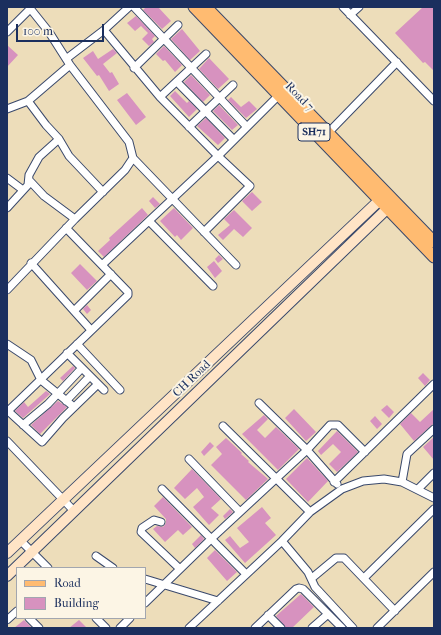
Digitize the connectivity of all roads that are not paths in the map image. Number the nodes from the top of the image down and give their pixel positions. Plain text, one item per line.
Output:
1 (129, 7) edge
2 (134, 7) edge
3 (194, 7) edge
4 (206, 7) edge
5 (343, 7) edge
6 (359, 7) edge
7 (29, 8) edge
8 (350, 15) junction
9 (178, 25) dead end
10 (104, 30) junction
11 (7, 32) edge
12 (164, 38) junction
13 (206, 54) dead end
14 (68, 62) junction
15 (397, 62) junction
16 (192, 67) junction
17 (134, 68) junction
18 (177, 82) junction
19 (234, 85) dead end
20 (279, 95) junction
21 (160, 97) junction
22 (220, 98) junction
23 (28, 101) junction
24 (434, 101) edge
25 (7, 109) edge
26 (206, 111) junction
27 (189, 127) junction
28 (247, 127) junction
29 (328, 133) junction
30 (59, 138) junction
31 (234, 140) junction
32 (218, 156) junction
33 (134, 158) junction
34 (7, 178) edge
35 (29, 180) junction
36 (23, 190) junction
37 (103, 192) junction
38 (383, 197) junction
39 (173, 200) junction
40 (391, 205) junction
41 (7, 208) edge
42 (75, 218) junction
43 (149, 221) junction
44 (66, 228) junction
45 (204, 232) junction
46 (434, 242) edge
47 (434, 257) edge
48 (31, 264) junction
49 (102, 264) junction
50 (236, 265) dead end
51 (111, 274) junction
52 (213, 286) dead end
53 (7, 290) edge
54 (74, 311) junction
55 (91, 330) junction
56 (7, 344) edge
57 (77, 344) junction
58 (68, 353) junction
59 (82, 368) junction
60 (90, 376) junction
61 (41, 380) junction
62 (98, 384) junction
63 (434, 385) edge
64 (104, 390) dead end
65 (120, 390) dead end
66 (58, 394) junction
67 (66, 401) junction
68 (259, 403) dead end
69 (74, 407) junction
70 (7, 412) edge
71 (23, 425) junction
72 (223, 426) dead end
73 (434, 429) edge
74 (7, 441) edge
75 (307, 450) junction
76 (365, 452) junction
77 (189, 459) dead end
78 (434, 474) edge
79 (276, 479) junction
80 (334, 482) junction
81 (402, 482) junction
82 (162, 489) dead end
83 (342, 489) junction
84 (418, 489) junction
85 (63, 498) junction
86 (434, 498) edge
87 (434, 509) edge
88 (74, 511) junction
89 (240, 512) junction
90 (310, 512) junction
91 (161, 522) dead end
92 (211, 539) junction
93 (20, 540) junction
94 (282, 541) junction
95 (32, 552) junction
96 (7, 553) edge
97 (96, 556) dead end
98 (16, 567) edge
99 (16, 567) edge
100 (47, 567) edge
101 (112, 567) edge
102 (180, 569) junction
103 (434, 572) edge
104 (246, 574) junction
105 (7, 576) edge
106 (146, 578) edge
107 (312, 578) junction
108 (364, 578) junction
109 (164, 584) junction
110 (218, 601) junction
111 (146, 603) edge
112 (395, 611) junction
113 (16, 612) edge
114 (339, 612) junction
115 (268, 615) junction
116 (30, 619) edge
117 (97, 619) edge
118 (129, 619) edge
119 (7, 620) edge
120 (335, 620) edge
121 (39, 628) edge
122 (106, 628) edge
123 (120, 628) edge
124 (189, 628) edge
125 (255, 628) edge
126 (281, 628) edge
127 (312, 628) edge
128 (330, 628) edge
129 (353, 628) edge
130 (377, 628) edge

1 - 10 street
2 - 12 street
3 - 20 main road, Road 7 / SH71
4 - 29 main road, Road 7 / SH71
5 - 8 street
6 - 8 street
7 - 11 street
7 - 14 street
8 - 15 street
9 - 12 street
10 - 14 street
10 - 17 street
12 - 16 street
12 - 17 street
13 - 16 street
14 - 23 street
14 - 33 street
15 - 24 street
15 - 29 street
16 - 18 street
16 - 22 street
17 - 21 street
18 - 21 street
18 - 26 street
19 - 22 street
20 - 28 street
20 - 38 main road, Road 7 / SH71
21 - 27 street
22 - 26 street
22 - 28 street
23 - 25 street
23 - 30 street
26 - 27 street
26 - 31 street
27 - 32 street
28 - 31 street
29 - 38 main road, Road 7 / SH71
30 - 35 street
30 - 37 street
31 - 32 street
32 - 39 street
32 - 45 street
33 - 37 street
33 - 39 street
34 - 36 street
35 - 36 street
35 - 42 street
36 - 41 street
37 - 42 street
38 - 40 main road, Road 7 / SH71
38 - 85 street, CH Road
39 - 43 street
39 - 45 street
40 - 46 main road, Road 7 / SH71
40 - 47 main road, Road 7 / SH71
40 - 88 street, CH Road
42 - 44 street
43 - 49 street
43 - 52 street
44 - 48 street
44 - 49 street
45 - 50 street
48 - 53 street
48 - 54 street
49 - 51 street
51 - 54 street
51 - 55 street
54 - 55 street
55 - 57 street
56 - 61 street
57 - 58 street
57 - 65 street
58 - 59 street
58 - 61 street
59 - 60 street
59 - 66 street
60 - 62 street
60 - 67 street
61 - 66 street
61 - 70 street
62 - 64 street
62 - 69 street
63 - 76 street
66 - 67 street
66 - 71 street
67 - 69 street
68 - 75 street
69 - 71 street
70 - 71 street
72 - 79 street
73 - 81 street
74 - 85 street
75 - 76 street
75 - 79 street
75 - 80 street
76 - 80 street
77 - 89 street
78 - 84 street
79 - 89 street
79 - 90 street
80 - 83 street
81 - 83 street
81 - 84 street
82 - 92 street
83 - 90 street
84 - 86 street
85 - 88 street
85 - 93 street, CH Road
87 - 108 street
88 - 95 street, CH Road
89 - 92 street
90 - 94 street
91 - 102 street
92 - 102 street
92 - 104 street
93 - 95 street
93 - 96 street, CH Road
94 - 104 street
94 - 107 street
95 - 98 street, CH Road
95 - 100 street
97 - 101 street
99 - 105 street, CH Road
102 - 109 street
103 - 112 street
104 - 110 street
106 - 109 street
107 - 108 street
107 - 114 street
108 - 112 street
109 - 110 street
109 - 111 street
110 - 124 street
112 - 130 street
113 - 119 street
114 - 120 street
114 - 129 street
115 - 120 street
115 - 125 street
115 - 126 street
116 - 121 street
117 - 122 street
118 - 123 street
120 - 127 street
120 - 128 street

